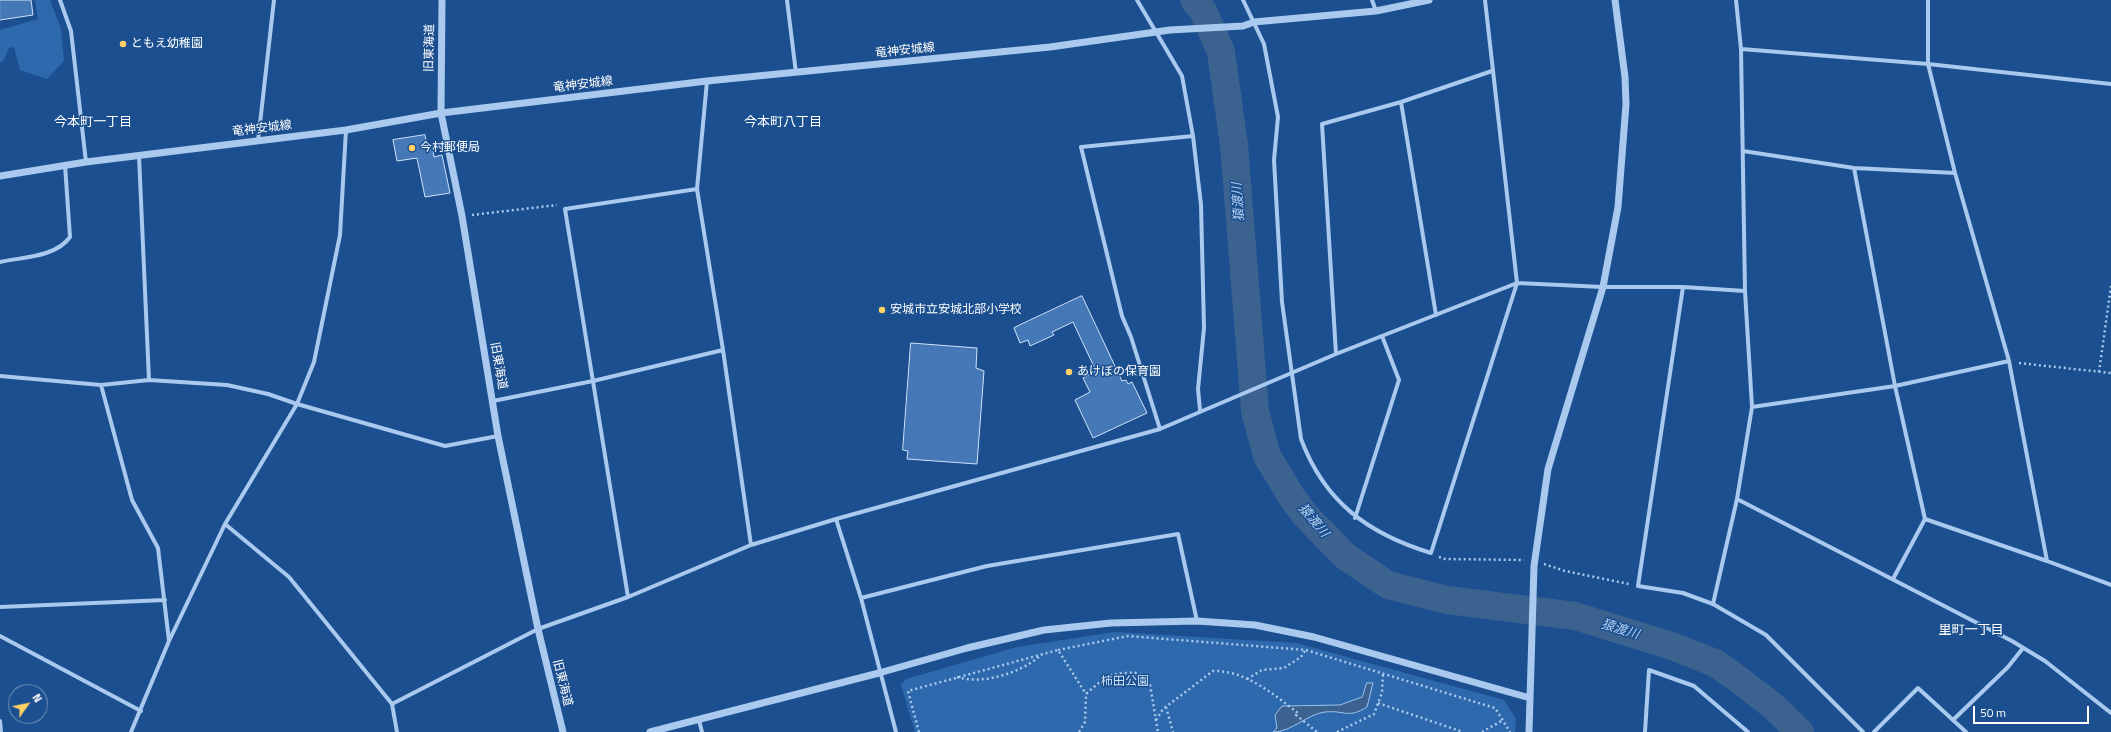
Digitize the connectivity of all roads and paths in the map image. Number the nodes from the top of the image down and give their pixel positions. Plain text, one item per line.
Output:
1 (60, 0) edge
2 (274, 0) edge
3 (442, 0) edge
4 (787, 0) edge
5 (1138, 0) edge
6 (1243, 0) edge
7 (1372, 0) edge
8 (1429, 0) edge
9 (1485, 0) edge
10 (1615, 0) edge
11 (1736, 0) edge
12 (1928, 0) edge
13 (1376, 11) junction
14 (1254, 22) junction
15 (1156, 32) junction
16 (1741, 49) junction
17 (1928, 64) junction
18 (1492, 71) junction
19 (796, 73) junction
20 (707, 81) junction
21 (2111, 84) edge
22 (1401, 102) junction
23 (441, 113) junction
24 (346, 130) junction
25 (1193, 136) junction
26 (258, 141) junction
27 (1743, 151) junction
28 (139, 156) junction
29 (86, 162) junction
30 (65, 166) junction
31 (1854, 168) junction
32 (1955, 173) junction
33 (0, 176) edge
34 (697, 190) junction
35 (565, 209) junction
36 (462, 216) junction
37 (0, 262) edge
38 (1517, 282) junction
39 (2111, 286) edge
40 (1603, 287) junction
41 (1683, 287) junction
42 (1745, 291) junction
43 (1436, 315) junction
44 (1382, 336) junction
45 (723, 350) junction
46 (1336, 354) junction
47 (2009, 361) junction
48 (2100, 372) junction
49 (1292, 373) junction
50 (2111, 373) edge
51 (0, 376) edge
52 (149, 380) junction
53 (593, 381) junction
54 (101, 385) junction
55 (1895, 386) junction
56 (493, 401) junction
57 (297, 404) junction
58 (1752, 407) junction
59 (1200, 410) junction
60 (1160, 429) junction
61 (498, 436) junction
62 (1737, 499) junction
63 (1355, 518) junction
64 (836, 519) junction
65 (1925, 519) junction
66 (225, 524) junction
67 (751, 545) junction
68 (2047, 561) junction
69 (1893, 579) junction
70 (2111, 585) edge
71 (628, 597) junction
72 (861, 598) junction
73 (165, 600) junction
74 (1713, 604) junction
75 (0, 607) edge
76 (1197, 621) junction
77 (538, 629) junction
78 (0, 636) edge
79 (1314, 637) junction
80 (170, 641) junction
81 (2023, 648) junction
82 (1058, 650) junction
83 (1306, 650) junction
84 (1042, 654) junction
85 (879, 673) junction
86 (1383, 674) junction
87 (956, 677) junction
88 (1247, 679) junction
89 (1086, 694) junction
90 (1530, 698) junction
91 (1378, 703) junction
92 (392, 704) junction
93 (1166, 707) junction
94 (141, 711) junction
95 (2111, 713) edge
96 (699, 720) junction
97 (1156, 720) junction
98 (1503, 720) junction
99 (1953, 720) junction
100 (0, 721) edge
101 (1, 732) edge
102 (131, 732) edge
103 (397, 732) edge
104 (563, 732) edge
105 (650, 732) edge
106 (702, 732) edge
107 (896, 732) edge
108 (920, 732) edge
109 (1079, 732) edge
110 (1158, 732) edge
111 (1173, 732) edge
112 (1317, 732) edge
113 (1337, 732) edge
114 (1463, 732) edge
115 (1482, 732) edge
116 (1510, 732) edge
117 (1528, 732) edge
118 (1645, 732) edge
119 (1748, 732) edge
120 (1862, 732) edge
121 (1874, 732) edge
122 (1966, 732) edge

1 - 29 street
2 - 26 street
3 - 23 street, 旧東海道
4 - 19 street
5 - 15 street
6 - 14 street
7 - 13 street
8 - 13 street
9 - 18 street
10 - 40 street
11 - 16 street
12 - 17 street
13 - 14 street
14 - 15 street, 竜神安城線
14 - 49 street
15 - 19 street, 竜神安城線
15 - 25 street
16 - 17 street
16 - 27 street
17 - 21 street
17 - 32 street
18 - 22 street
18 - 38 street
19 - 20 street, 竜神安城線
20 - 23 street, 竜神安城線
20 - 34 street
22 - 43 street
22 - 46 street
23 - 24 street, 竜神安城線
23 - 36 street, 旧東海道
24 - 26 street, 竜神安城線
24 - 57 street
25 - 59 street
25 - 60 street
26 - 28 street, 竜神安城線
27 - 31 street
27 - 42 street
28 - 29 street, 竜神安城線
28 - 52 street
29 - 30 street, 竜神安城線
30 - 33 street, 竜神安城線
30 - 37 street
31 - 32 street
31 - 55 street
32 - 47 street
34 - 35 street
34 - 45 street
35 - 36 path
35 - 53 street
36 - 56 street, 旧東海道
38 - 40 street
38 - 43 street
38 - 63 street
39 - 48 path
40 - 41 street
40 - 90 street
41 - 42 street
41 - 74 street
42 - 58 street
43 - 44 street
44 - 46 street
44 - 63 street
45 - 53 street
45 - 67 street
46 - 49 street
47 - 48 path
47 - 55 street
47 - 68 street
48 - 50 path
49 - 59 street
49 - 63 street
51 - 54 street
52 - 54 street
52 - 57 street
53 - 56 street
53 - 71 street
54 - 73 street
55 - 58 street
55 - 65 street
56 - 61 street, 旧東海道
57 - 61 street
57 - 66 street
58 - 62 street
59 - 60 street
60 - 64 street
61 - 77 street, 旧東海道
62 - 69 street
62 - 74 street
64 - 67 street
64 - 72 street
65 - 68 street
65 - 69 street
66 - 80 street
66 - 92 street
67 - 71 street
68 - 70 street
69 - 81 street
71 - 77 street
72 - 76 street
72 - 85 street
73 - 75 street
73 - 80 street
74 - 120 street
76 - 79 street
76 - 85 street
77 - 92 street
77 - 104 street, 旧東海道
78 - 94 street
79 - 83 path
79 - 90 street
80 - 94 street
81 - 95 street
81 - 99 street
82 - 83 path
82 - 84 path
82 - 89 path
83 - 86 path
83 - 88 path
84 - 87 path
84 - 87 path
85 - 96 street
85 - 107 street
86 - 91 path
86 - 98 path
87 - 108 path
88 - 93 path
88 - 112 path
89 - 97 path
89 - 109 path
90 - 117 street
91 - 113 path
91 - 114 path
92 - 103 street
93 - 97 path
93 - 111 path
94 - 102 street
96 - 105 street
96 - 106 street
97 - 110 path
98 - 115 path
98 - 116 path
99 - 121 street
99 - 122 street
100 - 101 street
118 - 119 street

